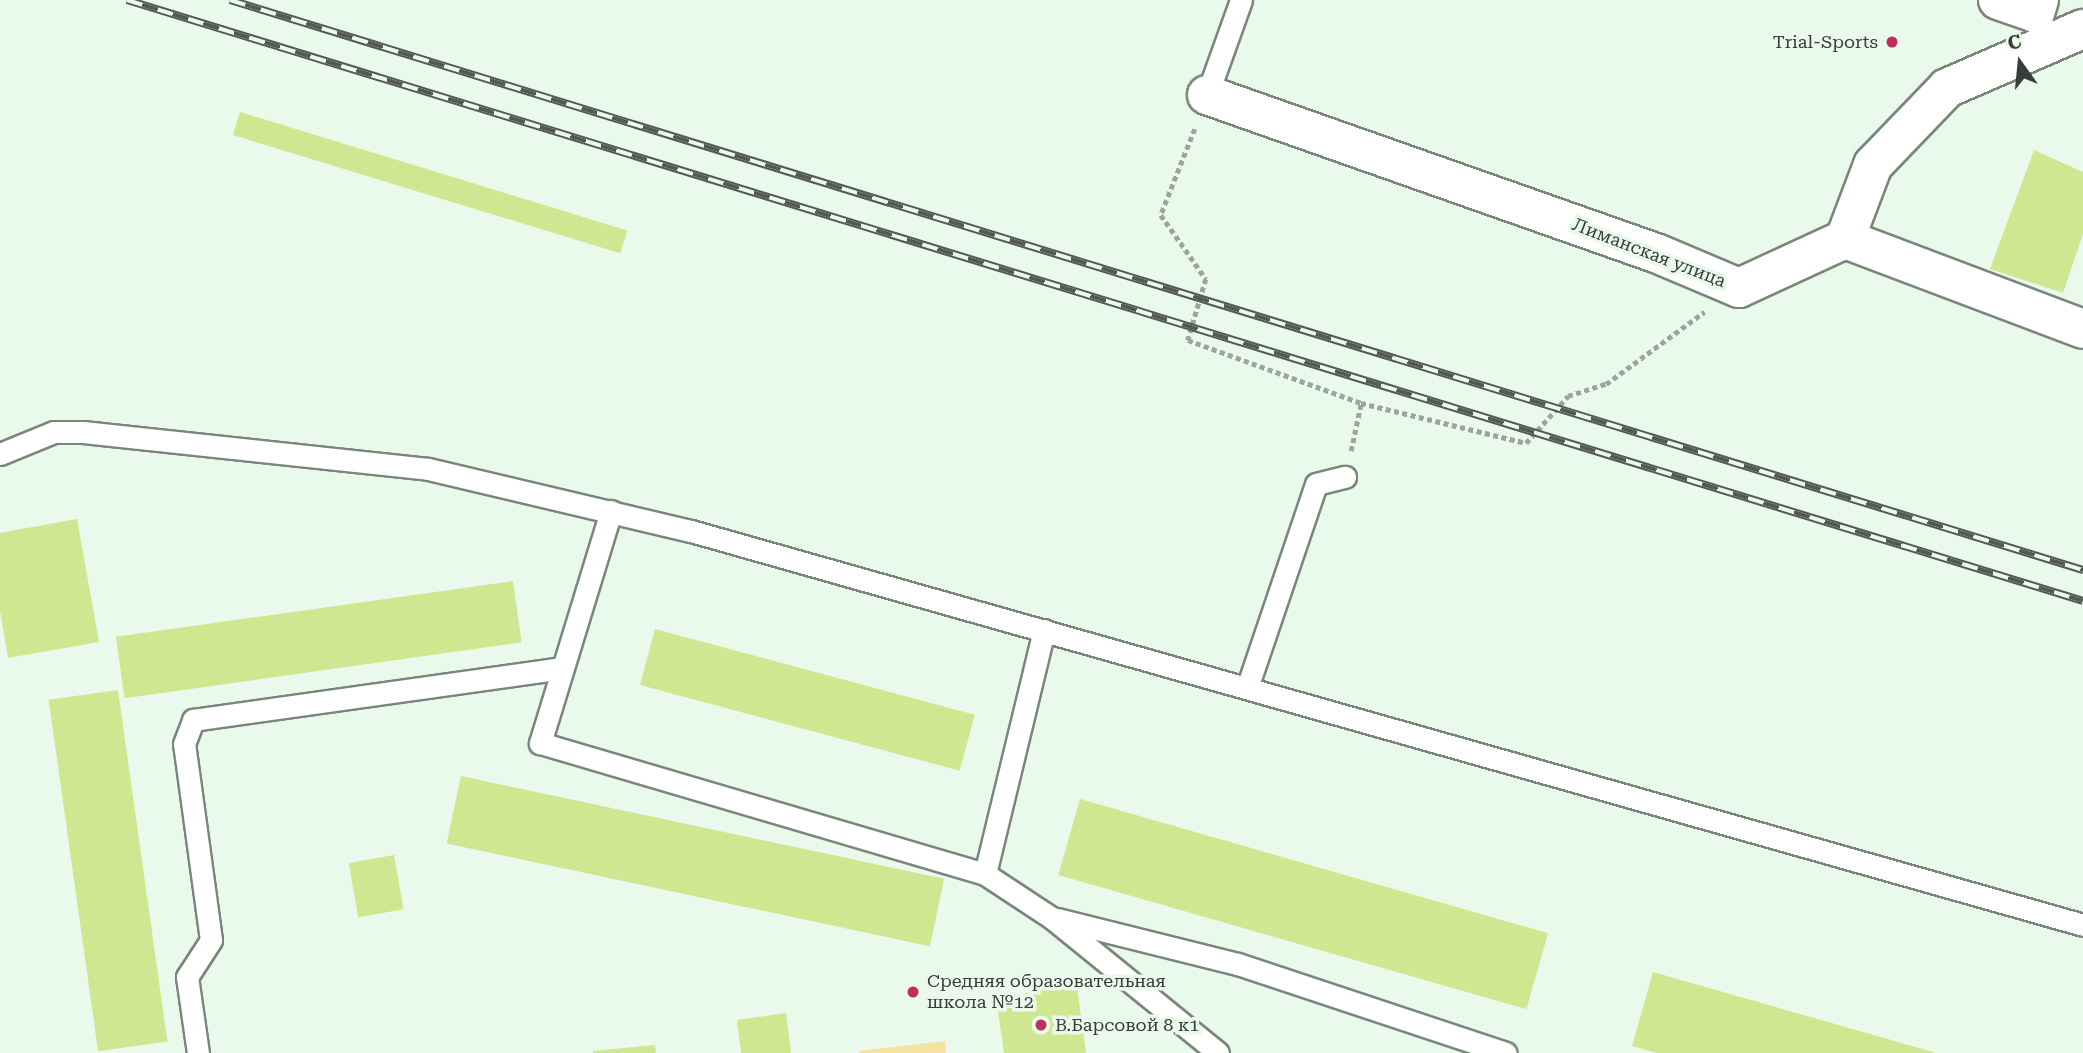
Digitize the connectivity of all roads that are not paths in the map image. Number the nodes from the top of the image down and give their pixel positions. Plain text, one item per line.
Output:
1 (1241, 0) edge
2 (1998, 0) edge
3 (2053, 21) edge
4 (1208, 95) joint
5 (1845, 239) junction
6 (2083, 329) edge
7 (0, 454) edge
8 (1345, 477) road end
9 (611, 511) junction
10 (1044, 629) junction
11 (561, 668) junction
12 (1247, 688) junction
13 (985, 874) junction
14 (1052, 918) junction
15 (2083, 925) edge
16 (198, 1053) edge
17 (1218, 1053) edge
18 (1506, 1053) edge

1 - 4 lane
2 - 3 street
3 - 5 street
4 - 5 street, Лиманская улица
5 - 6 street
7 - 9 lane
8 - 12 lane
9 - 10 lane
9 - 11 lane
10 - 12 lane
10 - 13 lane
11 - 13 lane
11 - 16 lane
12 - 15 lane
13 - 14 lane
14 - 17 lane
14 - 18 lane

